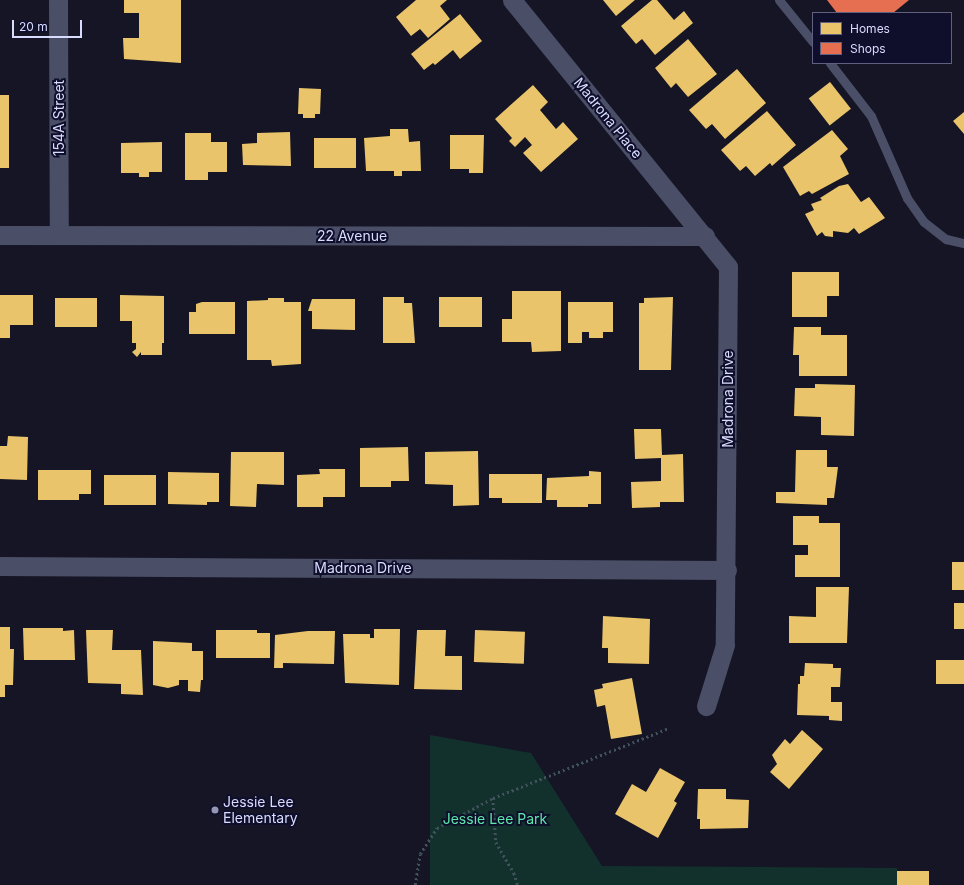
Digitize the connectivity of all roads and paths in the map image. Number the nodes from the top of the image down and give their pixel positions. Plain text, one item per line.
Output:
1 (58, 0) edge
2 (512, 0) edge
3 (779, 0) edge
4 (812, 41) edge
5 (831, 64) edge
6 (0, 235) edge
7 (59, 235) junction
8 (705, 236) junction
9 (964, 243) edge
10 (0, 566) edge
11 (727, 570) junction
12 (706, 706) dead end
13 (669, 728) dead end
14 (493, 798) junction
15 (415, 885) edge
16 (518, 885) edge

1 - 7 street, 154A Street
2 - 8 street, Madrona Place
3 - 4 lane
5 - 9 lane
6 - 7 street, 22 Avenue
7 - 8 street, 22 Avenue
8 - 11 street, Madrona Drive
10 - 11 street, Madrona Drive
11 - 12 street, Madrona Drive
13 - 14 path
14 - 15 path
14 - 16 path

